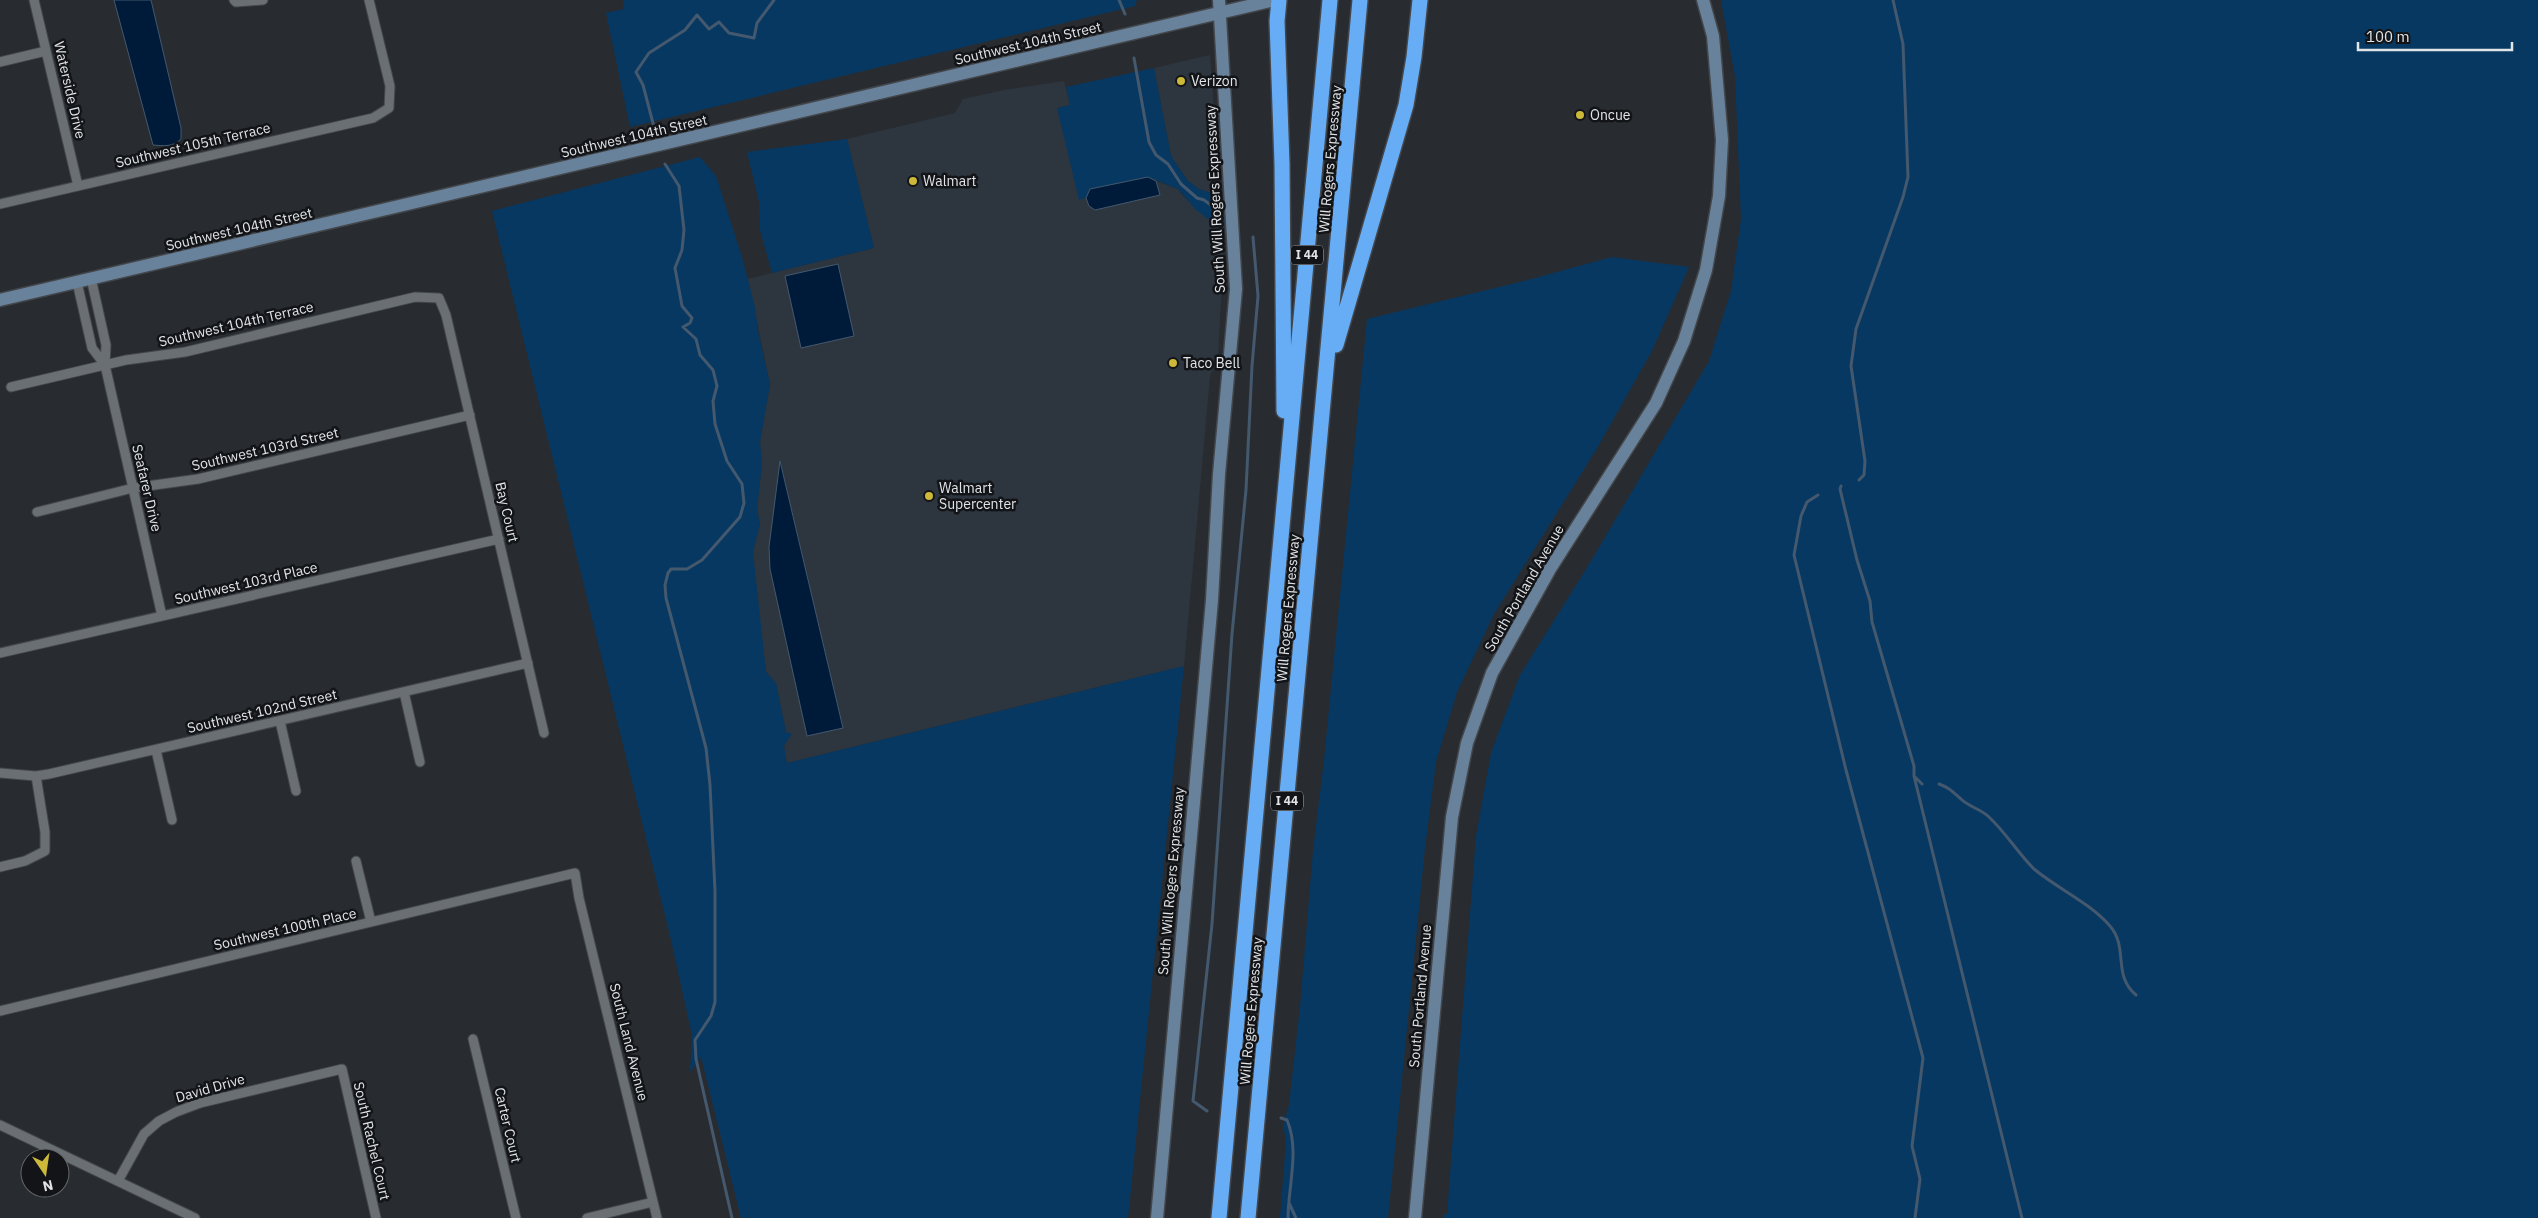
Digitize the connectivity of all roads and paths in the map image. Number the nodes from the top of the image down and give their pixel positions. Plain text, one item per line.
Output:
1 (34, 0) edge
2 (263, 0) edge
3 (369, 0) edge
4 (1274, 0) edge
5 (1279, 0) edge
6 (1330, 0) edge
7 (1360, 0) edge
8 (1420, 0) edge
9 (1703, 0) edge
10 (235, 1) edge
11 (1220, 6) edge
12 (46, 51) junction
13 (0, 62) edge
14 (78, 186) junction
15 (0, 204) edge
16 (91, 278) junction
17 (77, 282) junction
18 (439, 298) joint
19 (0, 300) edge
20 (104, 365) junction
21 (1325, 384) junction
22 (11, 386) dead end
23 (470, 415) junction
24 (1286, 485) junction
25 (133, 488) junction
26 (37, 512) dead end
27 (499, 539) junction
28 (162, 616) junction
29 (0, 653) edge
30 (528, 663) junction
31 (404, 692) junction
32 (280, 721) junction
33 (544, 733) dead end
34 (156, 750) junction
35 (420, 762) dead end
36 (0, 773) edge
37 (36, 776) junction
38 (296, 790) dead end
39 (172, 820) dead end
40 (356, 861) dead end
41 (0, 867) edge
42 (575, 873) joint
43 (371, 922) junction
44 (0, 1011) edge
45 (473, 1039) dead end
46 (342, 1069) joint
47 (0, 1125) edge
48 (118, 1181) junction
49 (653, 1202) junction
50 (195, 1218) edge
51 (376, 1218) edge
52 (516, 1218) edge
53 (587, 1218) edge
54 (657, 1218) edge
55 (1157, 1218) edge
56 (1219, 1218) edge
57 (1248, 1218) edge
58 (1415, 1218) edge

1 - 12 street, Waterside Drive
2 - 10 street
3 - 14 street, Southwest 105th Terrace
4 - 11 main road, Southwest 104th Street
5 - 24 highway
6 - 24 highway, Will Rogers Expressway / I 44
7 - 21 highway, Will Rogers Expressway / I 44
8 - 21 highway
9 - 58 main road, South Portland Avenue
11 - 16 main road, Southwest 104th Street
11 - 55 main road, South Will Rogers Expressway
12 - 13 street
12 - 14 street, Waterside Drive
14 - 15 street, Southwest 105th Terrace
16 - 17 main road, Southwest 104th Street
16 - 20 street, Seafarer Drive
17 - 19 main road, Southwest 104th Street
17 - 20 street, Seafarer Drive
18 - 20 street, Southwest 104th Terrace
18 - 23 street, Bay Court
20 - 22 street, Southwest 104th Terrace
20 - 25 street, Seafarer Drive
21 - 57 highway, Will Rogers Expressway / I 44
23 - 25 street, Southwest 103rd Street
23 - 27 street, Bay Court
24 - 56 highway, Will Rogers Expressway / I 44
25 - 26 street, Southwest 103rd Street
25 - 28 street, Seafarer Drive
27 - 28 street, Southwest 103rd Place
27 - 30 street, Bay Court
28 - 29 street, Southwest 103rd Place
30 - 31 street, Southwest 102nd Street
30 - 33 street, Bay Court
31 - 32 street, Southwest 102nd Street
31 - 35 street
32 - 34 street, Southwest 102nd Street
32 - 38 street
34 - 37 street, Southwest 102nd Street
34 - 39 street
36 - 37 street, Southwest 102nd Street
37 - 41 street
40 - 43 street
42 - 43 street, Southwest 100th Place
42 - 49 street, South Land Avenue
43 - 44 street, Southwest 100th Place
45 - 52 street, Carter Court
46 - 48 street, David Drive
46 - 51 street, South Rachel Court
47 - 48 street
48 - 50 street
49 - 53 street
49 - 54 street, South Land Avenue

